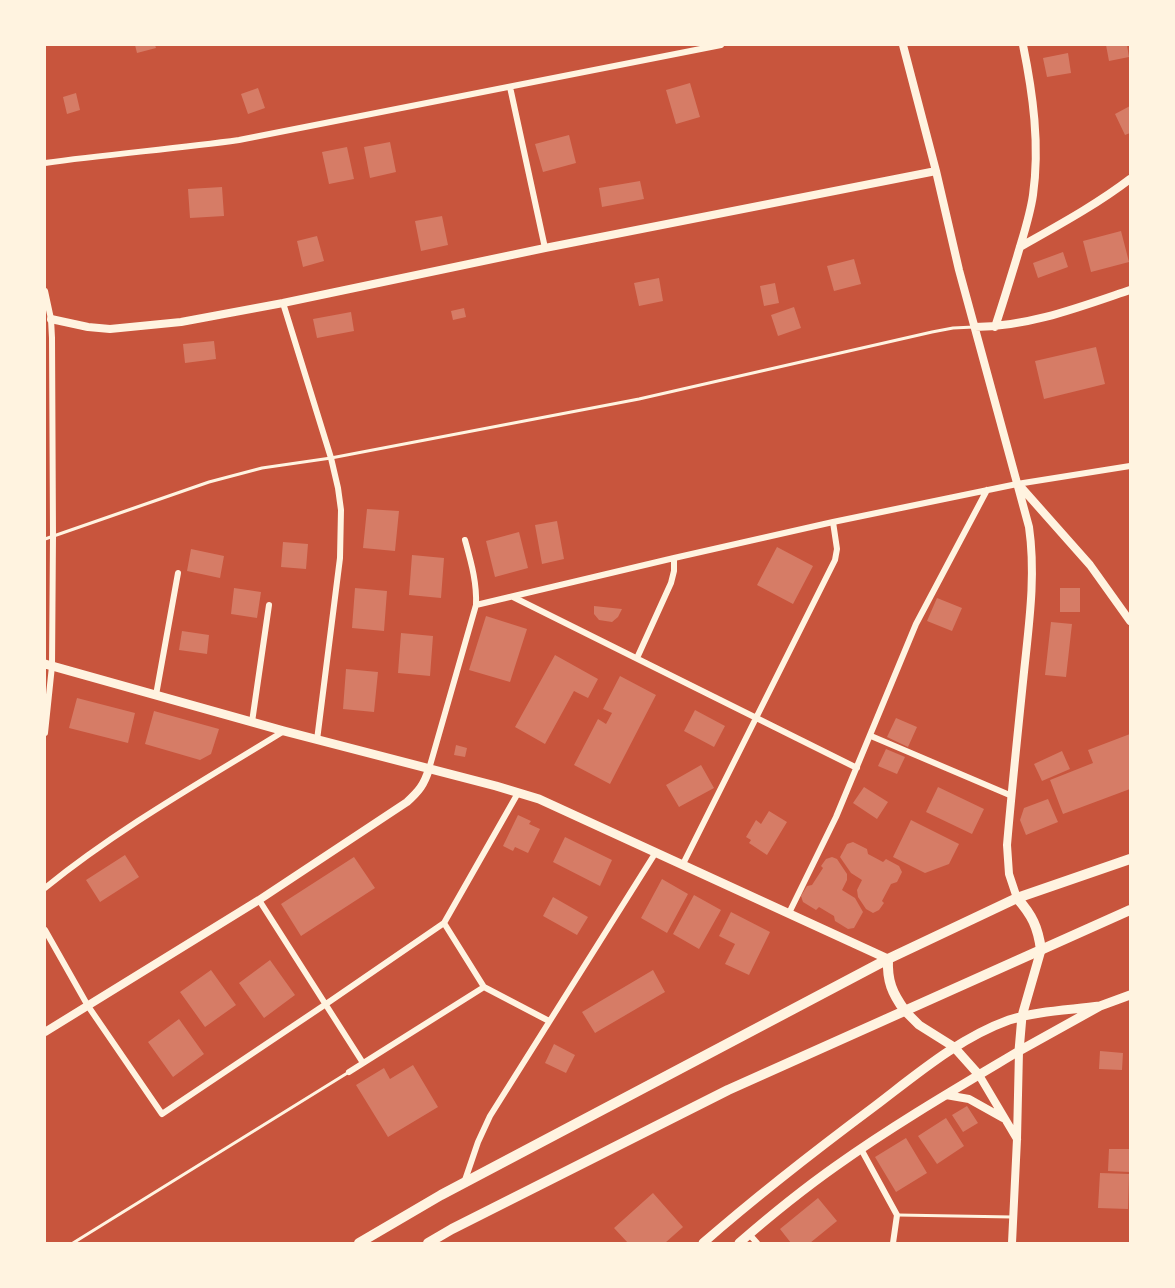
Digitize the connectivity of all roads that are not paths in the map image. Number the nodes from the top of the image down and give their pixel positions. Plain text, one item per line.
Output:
1 (721, 45) edge
2 (903, 45) edge
3 (1023, 45) edge
4 (510, 87) junction
5 (45, 163) edge
6 (936, 171) junction
7 (1130, 179) edge
8 (1020, 247) junction
9 (545, 248) junction
10 (45, 291) edge
11 (1130, 291) edge
12 (283, 303) junction
13 (51, 319) junction
14 (975, 327) junction
15 (996, 327) junction
16 (331, 458) junction
17 (1130, 465) edge
18 (1017, 484) junction
19 (987, 490) junction
20 (833, 522) junction
21 (53, 536) junction
22 (45, 539) edge
23 (465, 540) dead end
24 (674, 558) junction
25 (178, 573) dead end
26 (513, 597) junction
27 (269, 605) dead end
28 (476, 605) junction
29 (1130, 621) edge
30 (637, 658) junction
31 (48, 665) edge
32 (156, 695) junction
33 (755, 718) junction
34 (252, 722) junction
35 (284, 731) junction
36 (45, 733) edge
37 (871, 736) junction
38 (317, 740) junction
39 (857, 768) junction
40 (429, 770) junction
41 (518, 793) junction
42 (1011, 796) junction
43 (656, 852) junction
44 (1130, 859) edge
45 (683, 864) junction
46 (45, 888) edge
47 (1017, 898) junction
48 (259, 900) junction
49 (1130, 910) edge
50 (789, 913) junction
51 (444, 923) junction
52 (45, 930) edge
53 (1041, 950) junction
54 (888, 959) junction
55 (484, 987) junction
56 (1130, 995) edge
57 (326, 1004) junction
58 (88, 1006) junction
59 (1100, 1006) junction
60 (905, 1011) junction
61 (1022, 1016) junction
62 (549, 1021) junction
63 (45, 1032) edge
64 (954, 1047) junction
65 (1019, 1051) junction
66 (363, 1063) junction
67 (349, 1072) joint
68 (979, 1075) junction
69 (946, 1095) junction
70 (1006, 1120) junction
71 (1017, 1139) junction
72 (861, 1149) junction
73 (464, 1183) junction
74 (897, 1215) junction
75 (1014, 1217) junction
76 (749, 1234) junction
77 (73, 1243) edge
78 (359, 1243) edge
79 (428, 1243) edge
80 (703, 1243) edge
81 (739, 1243) edge
82 (756, 1243) edge
83 (893, 1243) edge
84 (1012, 1243) edge

1 - 4 street
2 - 6 street
3 - 8 street
4 - 5 street
4 - 9 street
6 - 9 street
6 - 14 street
7 - 8 street
8 - 15 street
9 - 12 street
10 - 13 street
11 - 15 street
12 - 13 street
12 - 16 street
13 - 21 street
14 - 15 street
14 - 16 lane
14 - 18 street
16 - 21 lane
16 - 38 street
17 - 18 street
18 - 19 street
18 - 29 street
18 - 42 street
19 - 20 street
19 - 37 street
20 - 24 street
20 - 33 street
21 - 22 lane
21 - 31 street
23 - 28 street
24 - 26 street
24 - 30 street
25 - 32 street
26 - 28 street
26 - 30 street
27 - 34 street
28 - 40 street
30 - 33 street
31 - 32 main road
31 - 36 street
32 - 34 main road
33 - 39 street
33 - 45 street
34 - 35 main road
35 - 38 main road
35 - 46 street
37 - 39 street
37 - 42 street
38 - 40 main road
39 - 50 street
40 - 41 main road
40 - 48 street
41 - 43 main road
41 - 51 street
42 - 47 street
43 - 45 main road
43 - 62 street
44 - 47 highway
45 - 50 main road
47 - 53 highway
47 - 54 highway
48 - 57 street
48 - 58 street
49 - 53 highway
50 - 54 main road
51 - 55 street
51 - 57 street
52 - 58 street
53 - 60 highway
53 - 61 main road
54 - 60 highway
54 - 73 highway
55 - 62 street
55 - 66 street
56 - 59 main road
57 - 58 street
57 - 66 street
58 - 63 street
59 - 61 main road
59 - 65 main road
60 - 64 main road
60 - 79 highway
61 - 64 main road
61 - 65 main road
62 - 73 street
64 - 68 main road
64 - 80 main road
65 - 68 main road
65 - 71 street
66 - 67 street
67 - 77 lane
68 - 69 main road
68 - 70 street
69 - 70 street
69 - 72 main road
70 - 71 street
71 - 75 street
72 - 74 street
72 - 76 main road
73 - 78 highway
74 - 75 lane
74 - 83 street
75 - 84 street
76 - 81 main road
76 - 82 street

